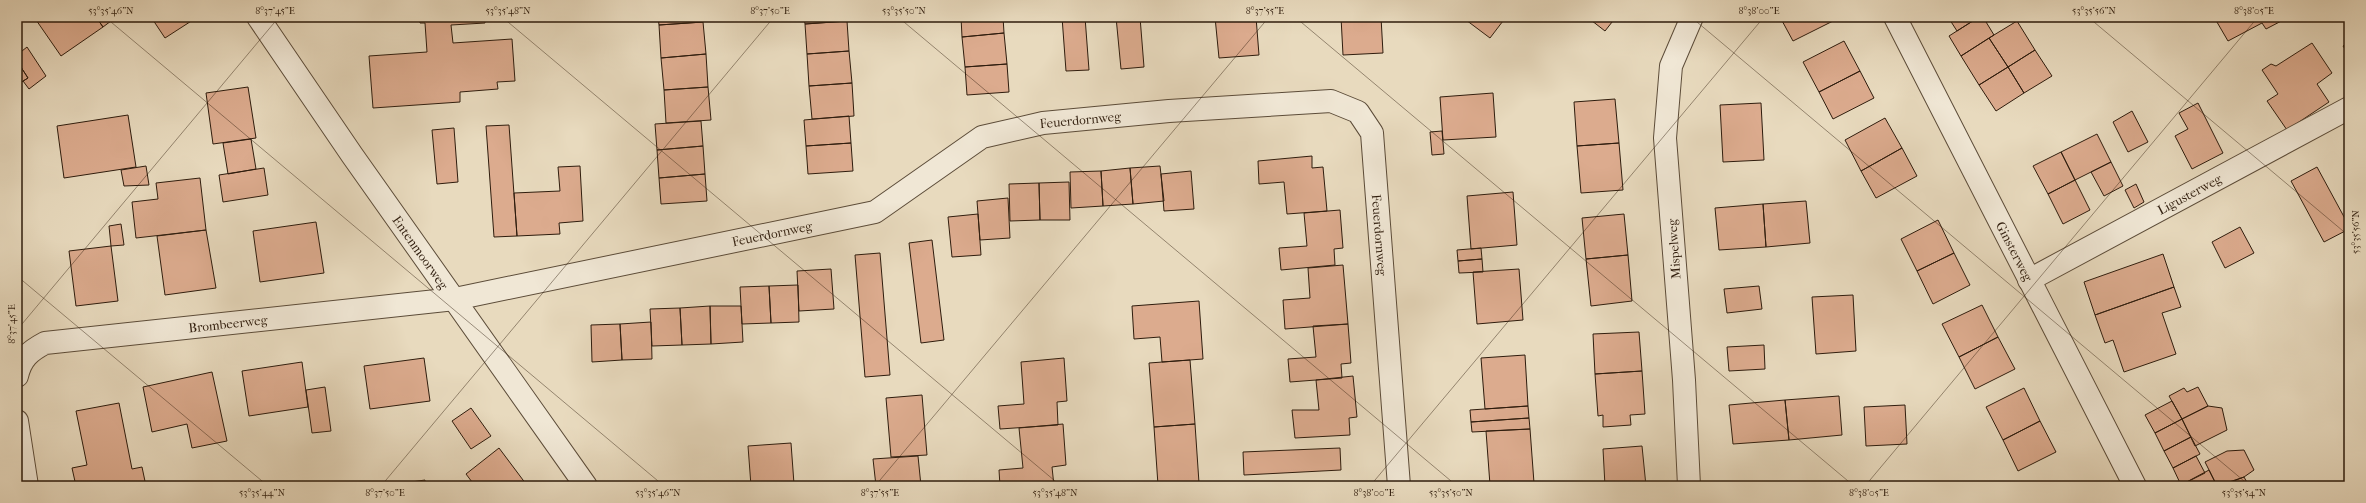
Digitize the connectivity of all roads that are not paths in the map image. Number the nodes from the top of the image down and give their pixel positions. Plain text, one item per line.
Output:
1 (258, 17) edge
2 (1692, 17) edge
3 (1895, 17) edge
4 (2349, 108) edge
5 (2029, 280) junction
6 (455, 299) junction
7 (17, 376) edge
8 (17, 421) edge
9 (27, 486) edge
10 (586, 486) edge
11 (1399, 486) edge
12 (1689, 486) edge
13 (2135, 486) edge

1 - 6 street, Entenmoorweg
2 - 12 street, Mispelweg
3 - 5 street, Ginsterweg
4 - 5 street, Ligusterweg
5 - 13 street, Ginsterweg
6 - 7 street, Brombeerweg
6 - 10 street, Entenmoorweg
6 - 11 street, Feuerdornweg
8 - 9 street

